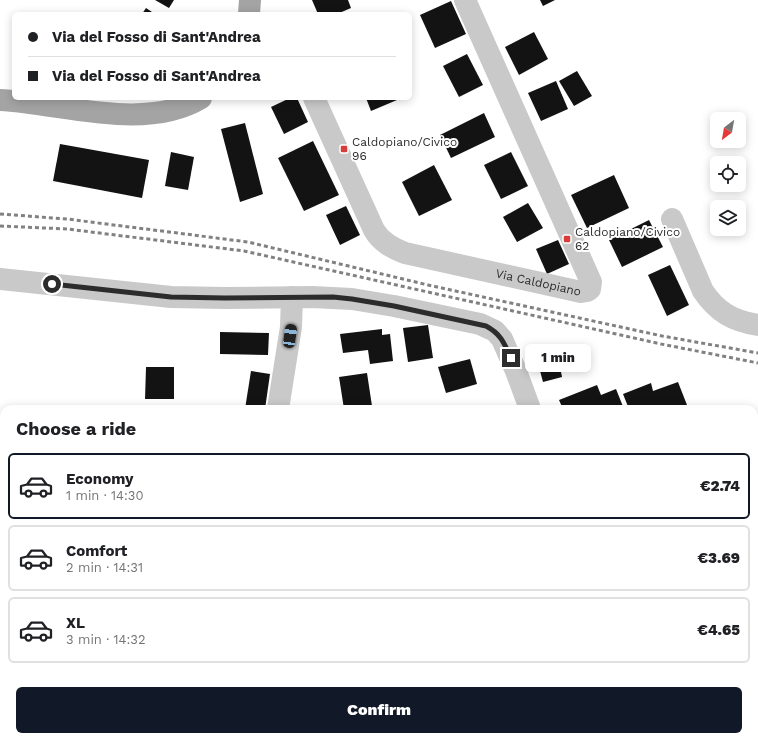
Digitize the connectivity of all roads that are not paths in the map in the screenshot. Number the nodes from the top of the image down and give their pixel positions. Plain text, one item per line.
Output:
1 (250, 0) edge
2 (465, 0) edge
3 (249, 12) edge
4 (0, 100) edge
5 (197, 100) edge
6 (315, 100) edge
7 (672, 219) dead end
8 (0, 280) edge
9 (292, 297) junction
10 (758, 325) edge
11 (279, 405) edge
12 (529, 405) edge

1 - 3 main road
2 - 6 street, Via Caldopiano
4 - 5 main road
7 - 10 street
8 - 9 street
9 - 11 street
9 - 12 street

